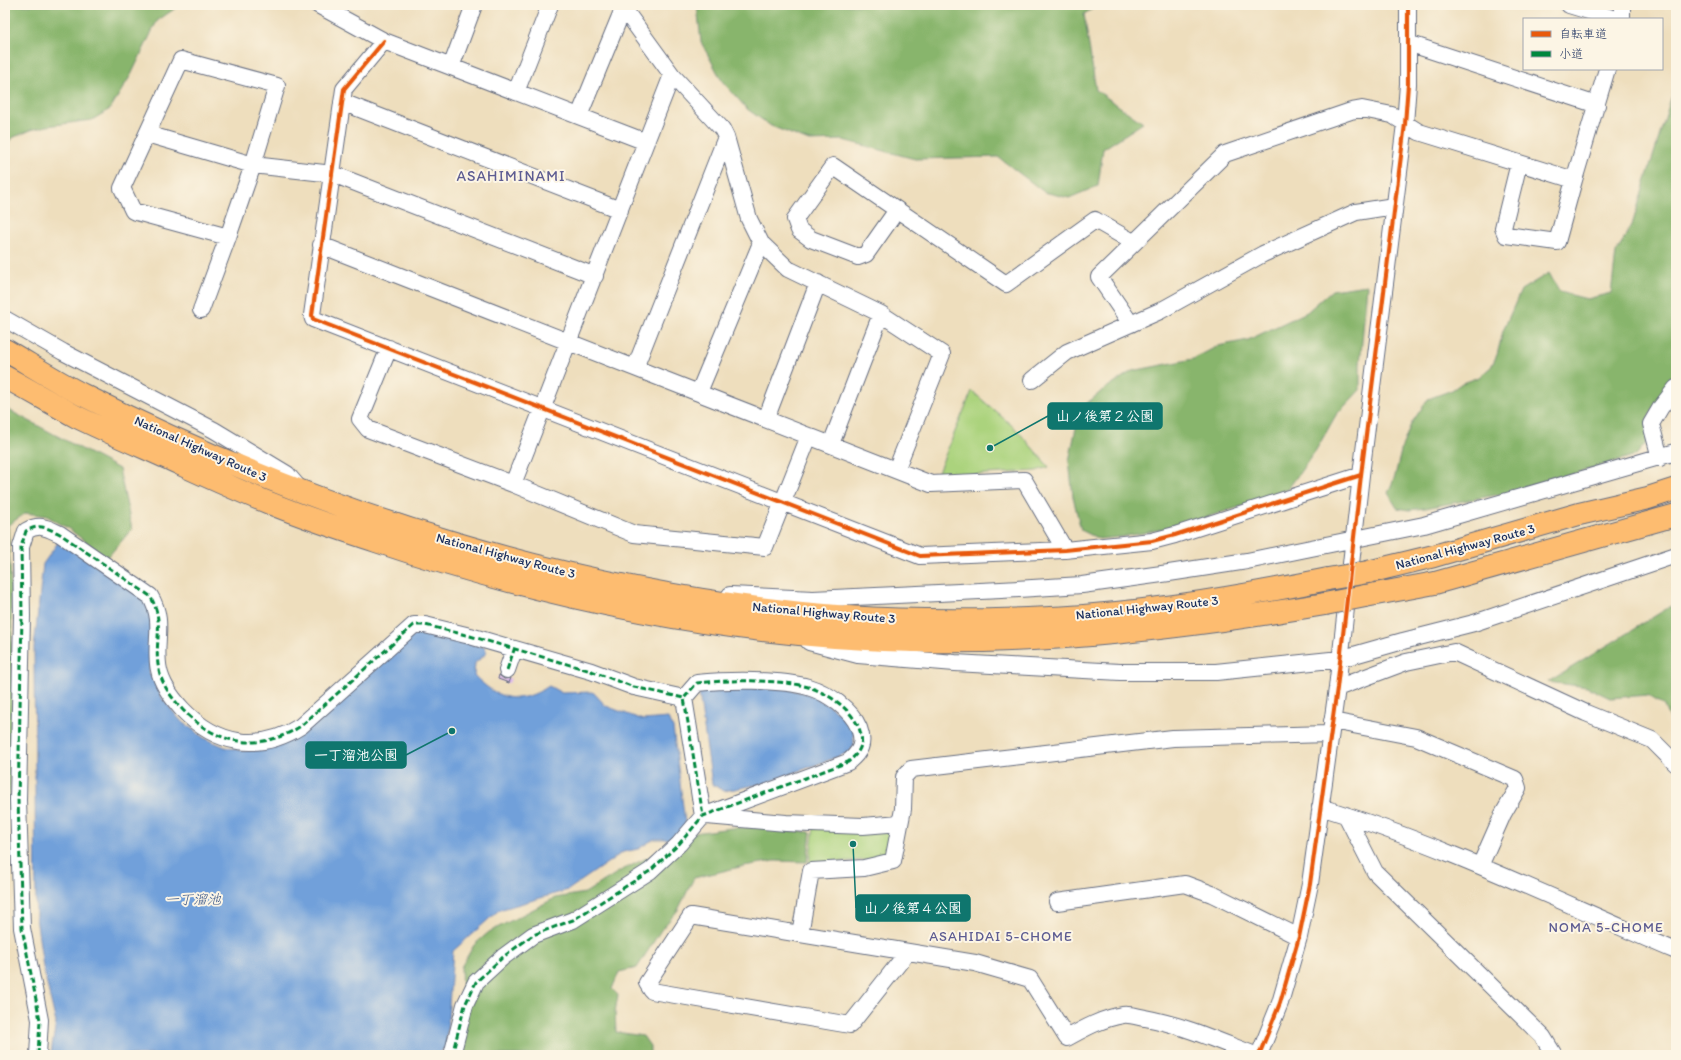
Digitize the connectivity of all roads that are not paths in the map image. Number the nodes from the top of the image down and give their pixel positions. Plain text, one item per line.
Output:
1 (318, 5) edge
2 (474, 5) edge
3 (550, 5) edge
4 (1408, 5) edge
5 (1569, 5) edge
6 (1622, 5) edge
7 (622, 7) edge
8 (1612, 18) edge
9 (1622, 18) edge
10 (384, 41) junction
11 (1408, 43) junction
12 (451, 67) junction
13 (1607, 70) edge
14 (672, 75) junction
15 (516, 92) junction
16 (342, 102) junction
17 (1597, 105) junction
18 (579, 116) junction
19 (1405, 124) junction
20 (147, 134) junction
21 (726, 137) junction
22 (646, 142) junction
23 (1519, 163) junction
24 (253, 165) junction
25 (333, 174) junction
26 (1574, 180) junction
27 (1394, 206) junction
28 (620, 210) junction
29 (897, 210) junction
30 (228, 237) junction
31 (1133, 242) junction
32 (761, 243) junction
33 (321, 245) junction
34 (595, 276) junction
35 (818, 283) junction
36 (201, 310) dead end
37 (881, 314) junction
38 (5, 319) edge
39 (1131, 324) junction
40 (569, 342) junction
41 (389, 348) junction
42 (5, 350) edge
43 (635, 368) junction
44 (5, 377) edge
45 (1032, 380) dead end
46 (1676, 388) edge
47 (700, 392) junction
48 (544, 410) junction
49 (766, 419) junction
50 (809, 436) junction
51 (831, 444) junction
52 (1676, 452) edge
53 (1660, 458) junction
54 (896, 470) junction
55 (1361, 475) junction
56 (513, 484) junction
57 (1676, 490) edge
58 (304, 493) junction
59 (782, 502) junction
60 (1676, 515) edge
61 (1355, 540) junction
62 (1065, 550) junction
63 (1676, 555) edge
64 (650, 590) junction
65 (762, 630) junction
66 (514, 650) junction
67 (1340, 659) junction
68 (507, 670) dead end
69 (1337, 688) junction
70 (684, 698) junction
71 (1331, 728) junction
72 (1676, 764) edge
73 (1320, 807) junction
74 (1346, 815) junction
75 (703, 816) junction
76 (900, 823) junction
77 (1480, 866) junction
78 (1057, 902) dead end
79 (800, 934) junction
80 (1299, 937) junction
81 (1676, 951) edge
82 (907, 953) junction
83 (38, 1055) edge
84 (452, 1055) edge
85 (1255, 1055) edge
86 (1259, 1055) edge
87 (1554, 1055) edge

1 - 10 street
2 - 12 street
3 - 15 street
4 - 11 street
5 - 8 street
6 - 9 street
7 - 14 street
7 - 18 street
10 - 12 street
10 - 16 street
11 - 17 street
11 - 19 street
12 - 15 street
13 - 17 street
14 - 21 street
14 - 22 street
15 - 18 street
16 - 25 street
16 - 28 street
17 - 26 street
18 - 22 street
19 - 23 street
19 - 27 street
19 - 31 street
20 - 24 street
20 - 24 street
20 - 30 street
21 - 32 street
21 - 43 street
22 - 28 street
23 - 26 street
23 - 26 street
24 - 25 street
24 - 30 street
25 - 33 street
25 - 34 street
27 - 39 street
27 - 55 street
28 - 34 street
29 - 29 street
29 - 31 street
30 - 36 street
31 - 39 street
32 - 35 street
32 - 47 street
33 - 40 street
33 - 41 street
34 - 40 street
35 - 37 street
35 - 49 street
37 - 51 street
37 - 54 street
38 - 58 street
39 - 45 street
40 - 43 street
40 - 48 street
41 - 48 street
41 - 56 street
42 - 58 highway, National Highway Route 3
43 - 47 street
44 - 65 highway, National Highway Route 3
46 - 53 street
47 - 49 street
48 - 56 street
48 - 59 street
49 - 50 street
50 - 51 street
50 - 59 street
51 - 54 street
52 - 53 street
53 - 61 street
54 - 62 street
55 - 61 street
55 - 62 street
56 - 59 street
57 - 64 highway, National Highway Route 3, bridge
58 - 64 highway, National Highway Route 3
59 - 62 street
60 - 65 highway, National Highway Route 3, bridge
61 - 64 street
61 - 67 street
63 - 67 street
65 - 67 street
66 - 68 street
66 - 70 street
66 - 83 street
67 - 69 street
69 - 71 street
69 - 72 street
70 - 75 street
70 - 75 street
71 - 73 street
71 - 76 street
71 - 77 street
73 - 74 street
73 - 80 street
74 - 77 street
74 - 87 street
75 - 76 street
75 - 84 street
76 - 79 street
77 - 81 street
78 - 80 street
79 - 82 street
79 - 82 street
80 - 86 street
82 - 85 street

